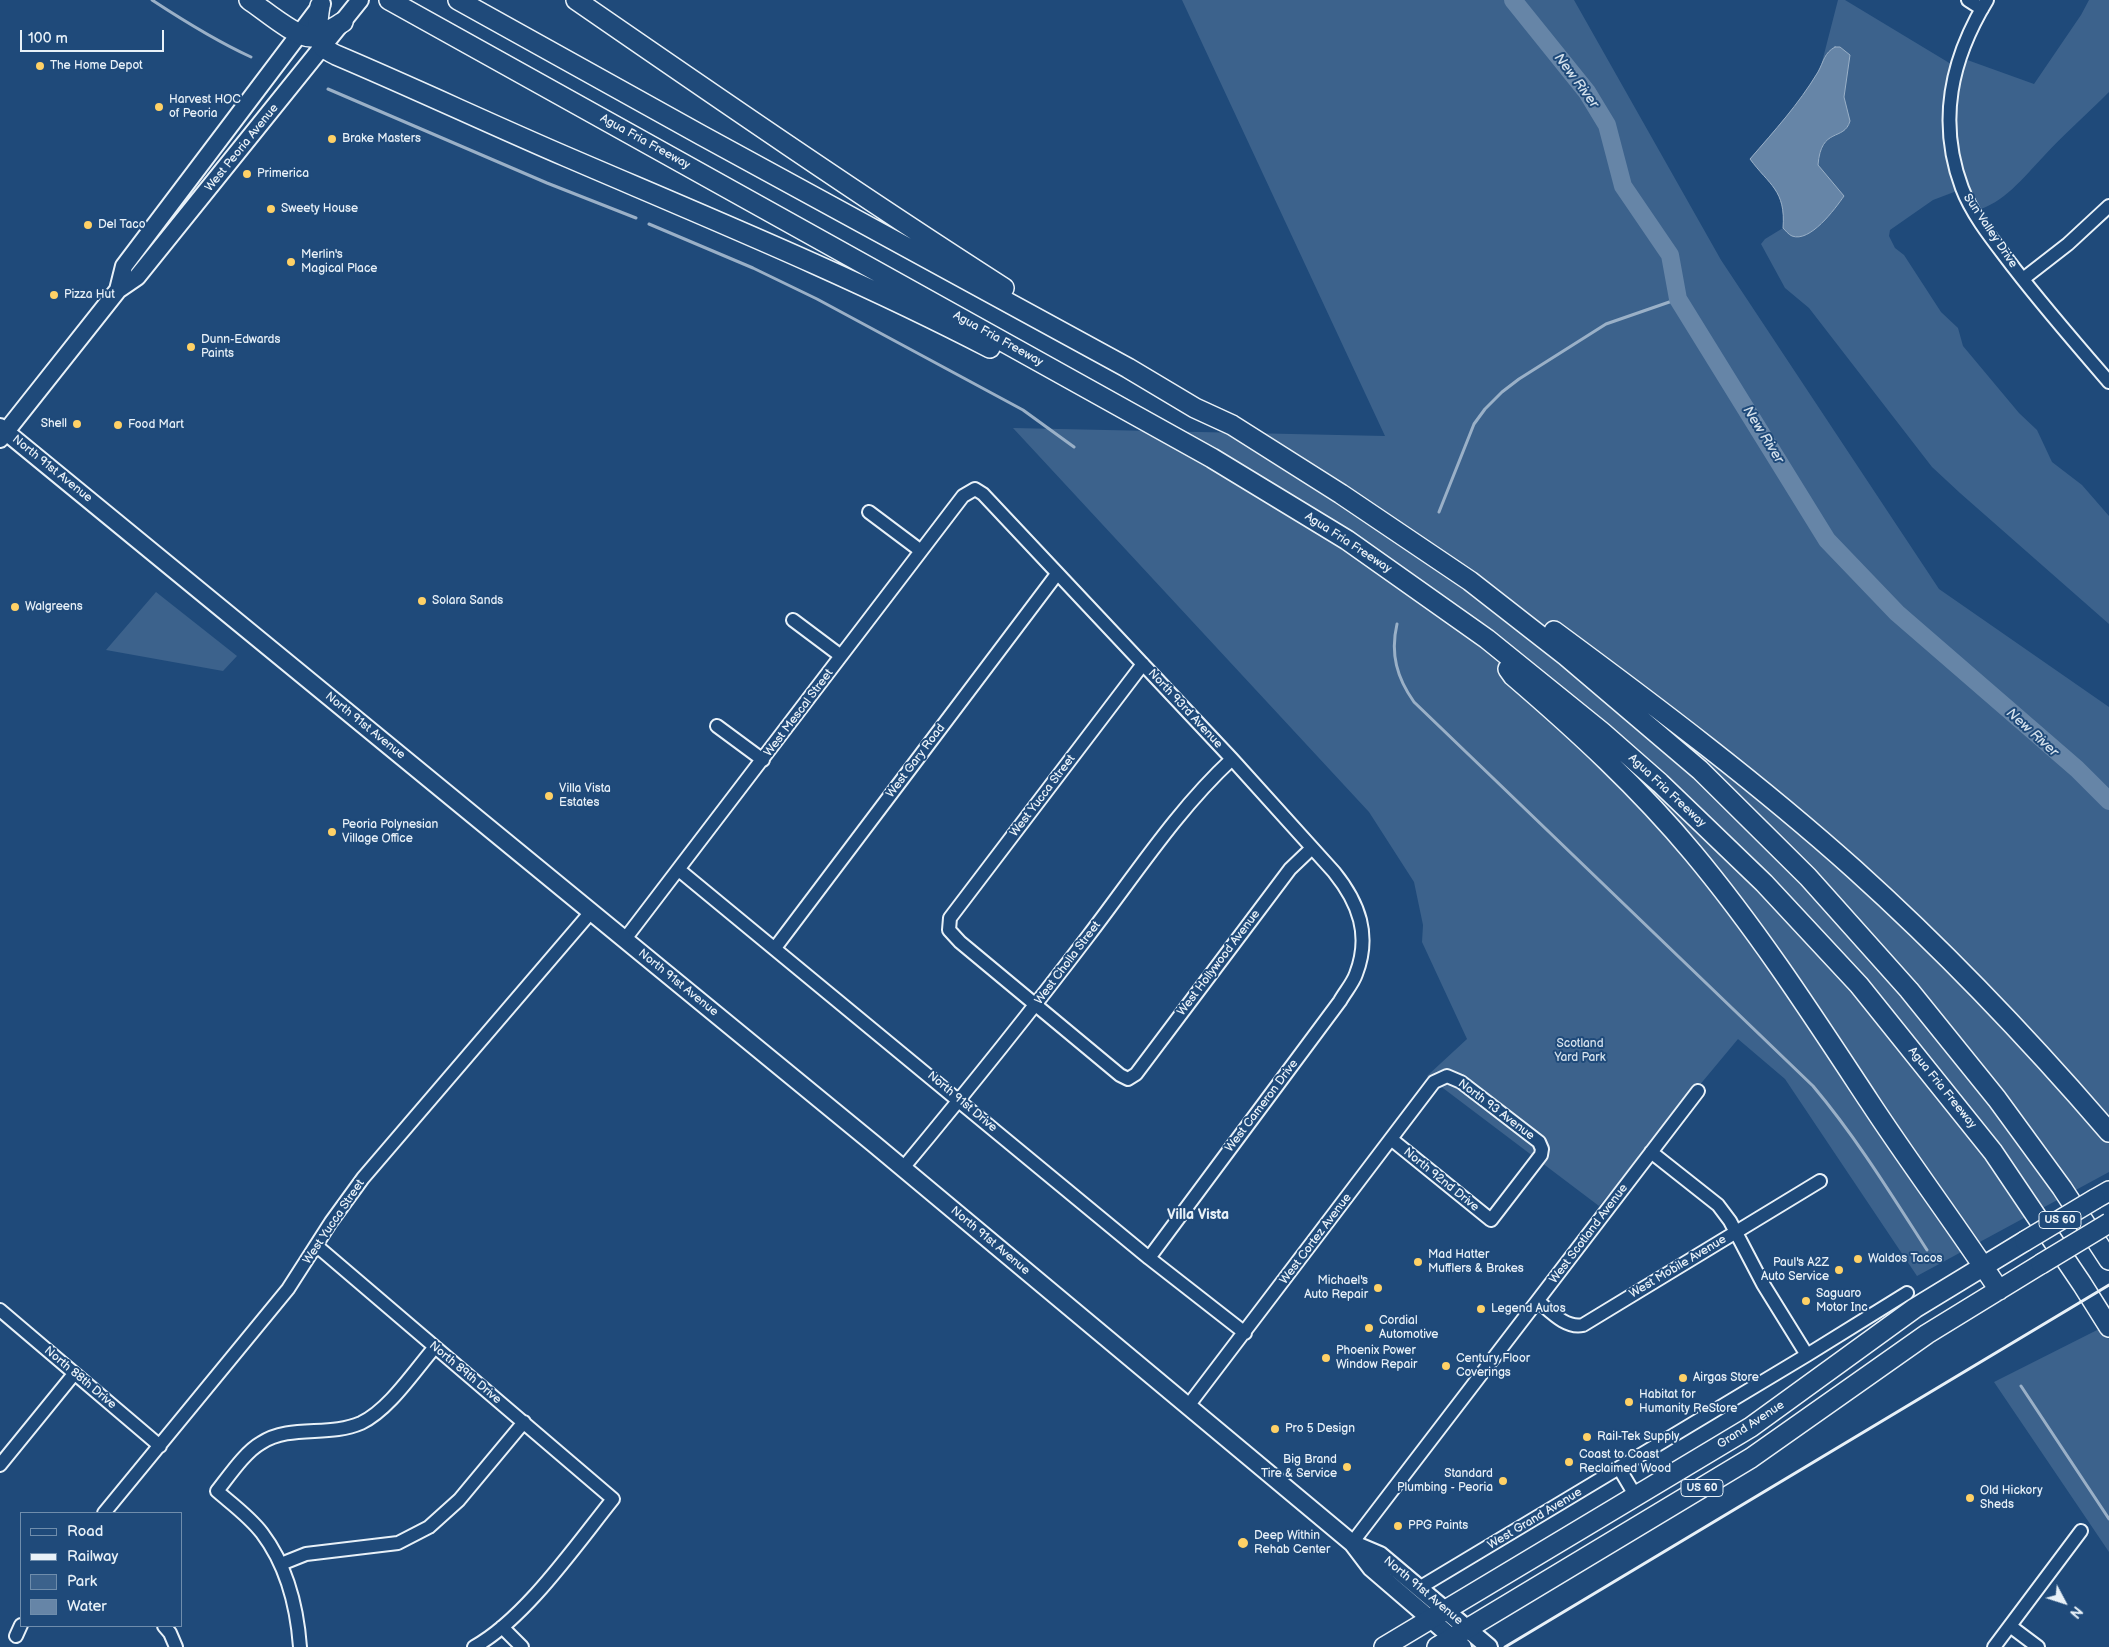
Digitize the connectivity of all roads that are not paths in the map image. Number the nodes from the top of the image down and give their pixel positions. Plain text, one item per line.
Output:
1 (250, 0) edge
2 (360, 0) edge
3 (390, 0) edge
4 (458, 0) edge
5 (576, 0) edge
6 (1968, 0) edge
7 (323, 3) edge
8 (1985, 5) edge
9 (343, 22) joint
10 (300, 34) junction
11 (321, 41) junction
12 (234, 122) junction
13 (200, 200) junction
14 (2109, 206) edge
15 (2023, 279) junction
16 (118, 290) junction
17 (2108, 379) edge
18 (1232, 425) junction
19 (2, 432) edge
20 (1212, 458) junction
21 (975, 489) joint
22 (869, 512) dead end
23 (921, 551) junction
24 (1057, 574) junction
25 (1507, 612) junction
26 (793, 620) dead end
27 (1487, 639) junction
28 (842, 656) junction
29 (1143, 664) junction
30 (717, 726) dead end
31 (1232, 759) junction
32 (763, 760) junction
33 (1312, 848) junction
34 (679, 870) junction
35 (591, 912) junction
36 (625, 939) junction
37 (1363, 947) joint
38 (775, 948) junction
39 (1036, 1005) junction
40 (1447, 1076) joint
41 (1698, 1091) dead end
42 (958, 1099) junction
43 (2109, 1132) edge
44 (1392, 1140) junction
45 (1651, 1152) junction
46 (903, 1168) junction
47 (1820, 1181) dead end
48 (2102, 1195) edge
49 (1491, 1220) joint
50 (2109, 1223) edge
51 (1736, 1232) junction
52 (318, 1247) junction
53 (1149, 1258) junction
54 (2109, 1260) edge
55 (1984, 1267) junction
56 (1999, 1290) junction
57 (1907, 1292) dead end
58 (1538, 1301) junction
59 (0, 1310) edge
60 (2109, 1327) edge
61 (1245, 1333) junction
62 (435, 1347) junction
63 (1807, 1355) junction
64 (74, 1374) junction
65 (1188, 1406) junction
66 (524, 1422) junction
67 (160, 1446) junction
68 (0, 1465) edge
69 (1619, 1468) junction
70 (1635, 1495) junction
71 (105, 1512) edge
72 (2081, 1531) dead end
73 (1352, 1544) junction
74 (281, 1564) junction
75 (1419, 1588) junction
76 (1438, 1615) junction
77 (2010, 1626) junction
78 (165, 1627) edge
79 (502, 1627) junction
80 (1455, 1640) edge
81 (176, 1647) edge
82 (300, 1647) edge
83 (474, 1647) edge
84 (522, 1647) edge
85 (1384, 1647) edge
86 (1489, 1647) edge
87 (1994, 1647) edge
88 (2038, 1647) edge

1 - 10 highway
2 - 9 main road
3 - 20 highway, Agua Fria Freeway
4 - 18 highway
5 - 18 highway
6 - 8 street
7 - 10 main road, West Peoria Avenue
7 - 11 highway
8 - 15 street, Sun Valley Drive
9 - 11 highway
10 - 11 highway
10 - 12 main road, West Peoria Avenue
11 - 13 main road, West Peoria Avenue
11 - 20 highway
12 - 13 main road
12 - 16 main road, West Peoria Avenue
13 - 16 main road, West Peoria Avenue
14 - 15 street
15 - 17 street, Sun Valley Drive
16 - 19 main road, West Peoria Avenue
18 - 25 highway
19 - 35 main road, North 91st Avenue
20 - 27 highway, Agua Fria Freeway
21 - 23 street, West Mescal Street
21 - 24 street, North 93rd Avenue
22 - 23 street
23 - 28 street, West Mescal Street
24 - 29 street, North 93rd Avenue
24 - 38 street, West Gary Road
25 - 43 highway
25 - 54 highway
26 - 28 street
27 - 55 highway
27 - 60 highway, Agua Fria Freeway
28 - 32 street, West Mescal Street
29 - 31 street, North 93rd Avenue
29 - 39 street, West Yucca Street
30 - 32 street
31 - 33 street, North 93rd Avenue
31 - 39 street, West Cholla Street
32 - 34 street, West Mescal Street
33 - 37 street, North 93rd Avenue
33 - 39 street, West Hollywood Avenue
34 - 36 street, West Mescal Street
34 - 38 street, North 91st Drive
35 - 36 main road, North 91st Avenue
35 - 52 street, West Yucca Street
36 - 46 main road, North 91st Avenue
37 - 53 street, West Cameron Drive
38 - 42 street, North 91st Drive
39 - 42 street, West Cholla Street
40 - 44 street, West Cortez Avenue
40 - 49 street, North 93 Avenue
41 - 45 street, West Scotland Avenue
42 - 46 street, West Cholla Street
42 - 53 street, North 91st Drive
44 - 49 street, North 92nd Drive
44 - 61 street, West Cortez Avenue
45 - 51 street
45 - 58 street, West Scotland Avenue
46 - 65 main road, North 91st Avenue
47 - 51 street, West Mobile Avenue
48 - 55 highway, Grand Avenue / US 60, bridge
50 - 56 highway, US 60, bridge
51 - 58 street, West Mobile Avenue
51 - 63 street
52 - 62 street, North 89th Drive
52 - 67 street, West Yucca Street
53 - 61 street, North 91st Drive
55 - 56 highway
55 - 70 highway, Grand Avenue / US 60
56 - 80 highway, US 60
57 - 63 street, West Grand Avenue
58 - 73 street, West Scotland Avenue
59 - 64 street, North 88th Drive
61 - 65 street, West Cortez Avenue
62 - 66 street, North 89th Drive
62 - 74 street
63 - 69 street, West Grand Avenue
64 - 67 street, North 88th Drive
64 - 68 street
65 - 73 main road, North 91st Avenue
66 - 74 street
66 - 79 street, North 89th Drive
67 - 71 street, West Yucca Street
69 - 70 street
69 - 75 street, West Grand Avenue
70 - 76 highway, Grand Avenue / US 60
72 - 77 street
73 - 75 main road, North 91st Avenue
73 - 76 main road, North 91st Avenue
74 - 82 street
75 - 76 main road, North 91st Avenue
76 - 80 main road, North 91st Avenue
76 - 85 highway, Grand Avenue / US 60
77 - 87 street
77 - 88 street
78 - 81 street
79 - 83 street
79 - 84 street
80 - 86 main road, North 91st Avenue

